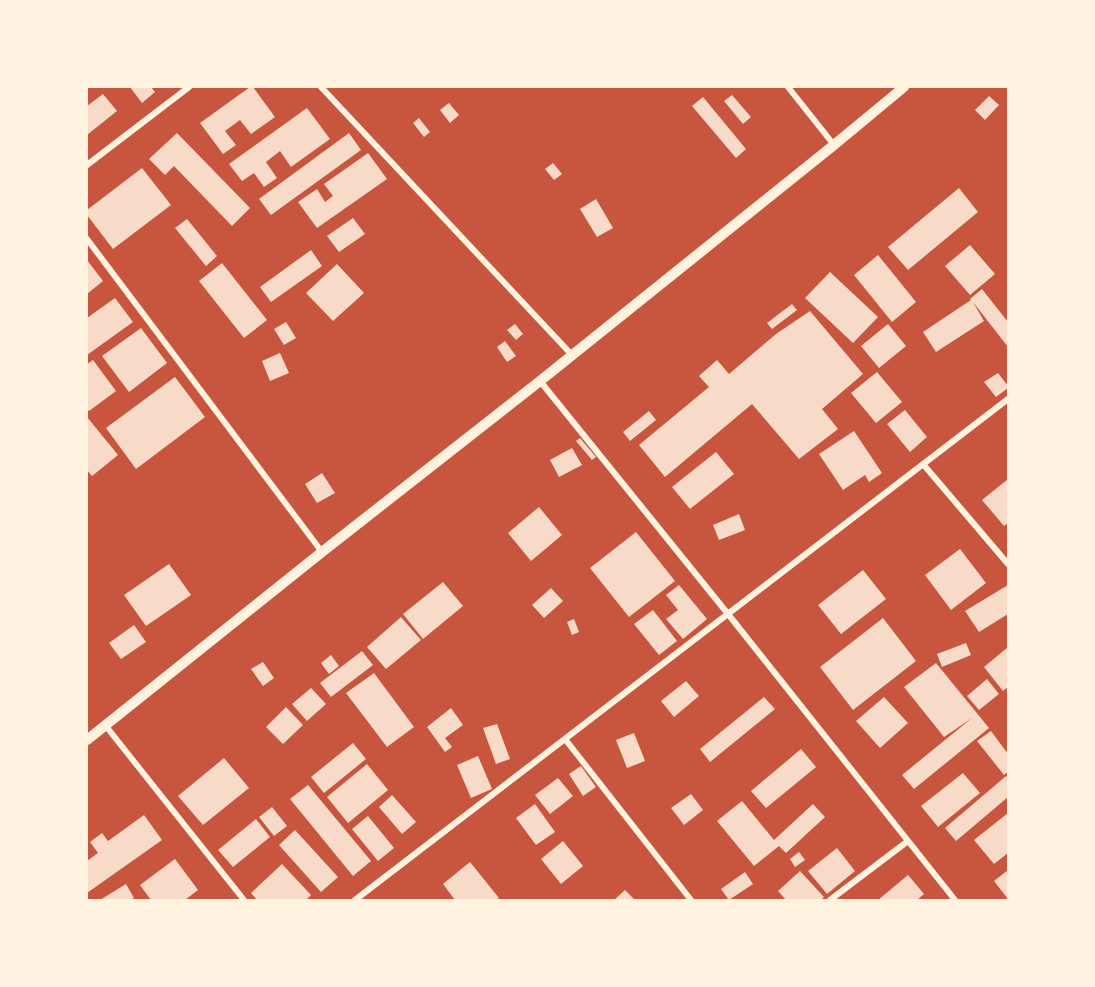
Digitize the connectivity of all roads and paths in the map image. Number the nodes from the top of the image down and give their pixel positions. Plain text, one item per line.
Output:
1 (189, 87) edge
2 (321, 87) edge
3 (788, 87) edge
4 (904, 87) edge
5 (834, 146) junction
6 (87, 165) edge
7 (87, 239) edge
8 (572, 355) junction
9 (540, 381) junction
10 (1008, 399) edge
11 (923, 464) junction
12 (322, 552) junction
13 (1008, 564) edge
14 (728, 614) junction
15 (105, 725) junction
16 (565, 739) junction
17 (87, 740) edge
18 (908, 841) junction
19 (244, 900) edge
20 (355, 900) edge
21 (692, 900) edge
22 (830, 900) edge
23 (955, 900) edge

1 - 6 street
2 - 8 street
3 - 5 street
4 - 5 street
5 - 8 street
7 - 12 street
8 - 9 street
9 - 12 street
9 - 14 street
10 - 11 street
11 - 13 street
11 - 14 street
12 - 15 street
14 - 16 street
14 - 18 street
15 - 17 street
15 - 19 street
16 - 20 street
16 - 21 street
18 - 22 street
18 - 23 street

